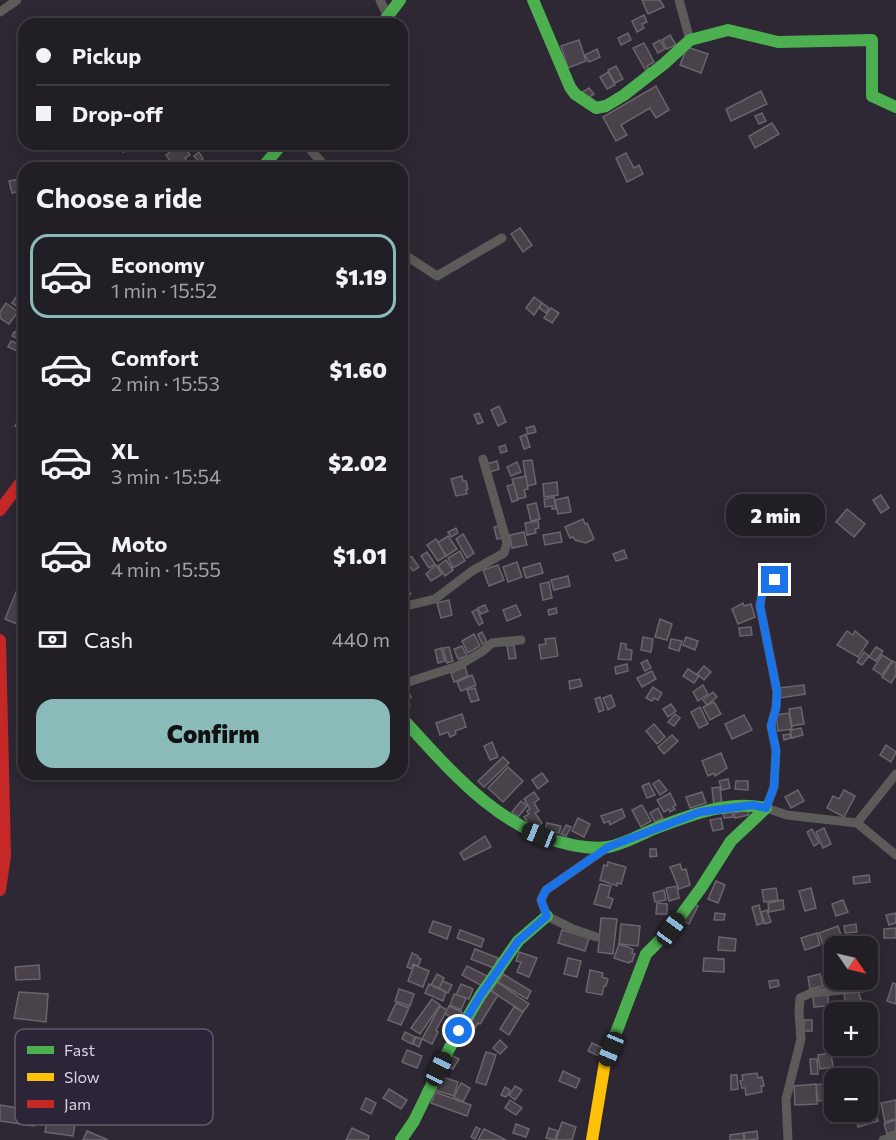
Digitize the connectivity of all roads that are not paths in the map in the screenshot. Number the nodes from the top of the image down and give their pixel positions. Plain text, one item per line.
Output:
1 (17, 0) edge
2 (380, 0) edge
3 (400, 0) edge
4 (533, 0) edge
5 (679, 0) edge
6 (0, 12) edge
7 (384, 18) edge
8 (386, 18) edge
9 (690, 39) junction
10 (896, 107) edge
11 (277, 150) edge
12 (311, 150) edge
13 (266, 162) edge
14 (322, 162) edge
15 (502, 238) dead end
16 (408, 257) edge
17 (483, 459) dead end
18 (18, 486) edge
19 (0, 510) edge
20 (775, 580) dead end
21 (408, 606) edge
22 (0, 640) edge
23 (521, 640) dead end
24 (408, 682) edge
25 (408, 725) edge
26 (896, 774) edge
27 (766, 808) junction
28 (857, 823) junction
29 (608, 847) junction
30 (896, 855) edge
31 (0, 890) edge
32 (547, 916) junction
33 (596, 937) dead end
34 (842, 990) edge
35 (896, 1136) edge
36 (401, 1140) edge
37 (592, 1140) edge
38 (788, 1140) edge
39 (883, 1140) edge

1 - 6 street
2 - 7 street
3 - 8 street
4 - 9 street
5 - 9 street
9 - 10 street
11 - 13 street
12 - 14 street
15 - 16 street
17 - 21 street
18 - 19 street
20 - 27 street
22 - 31 street
23 - 24 street
25 - 29 street
26 - 28 street
27 - 28 street
27 - 29 street
27 - 37 street
28 - 30 street
29 - 32 street
32 - 33 street
32 - 36 street
34 - 38 street
35 - 39 street

